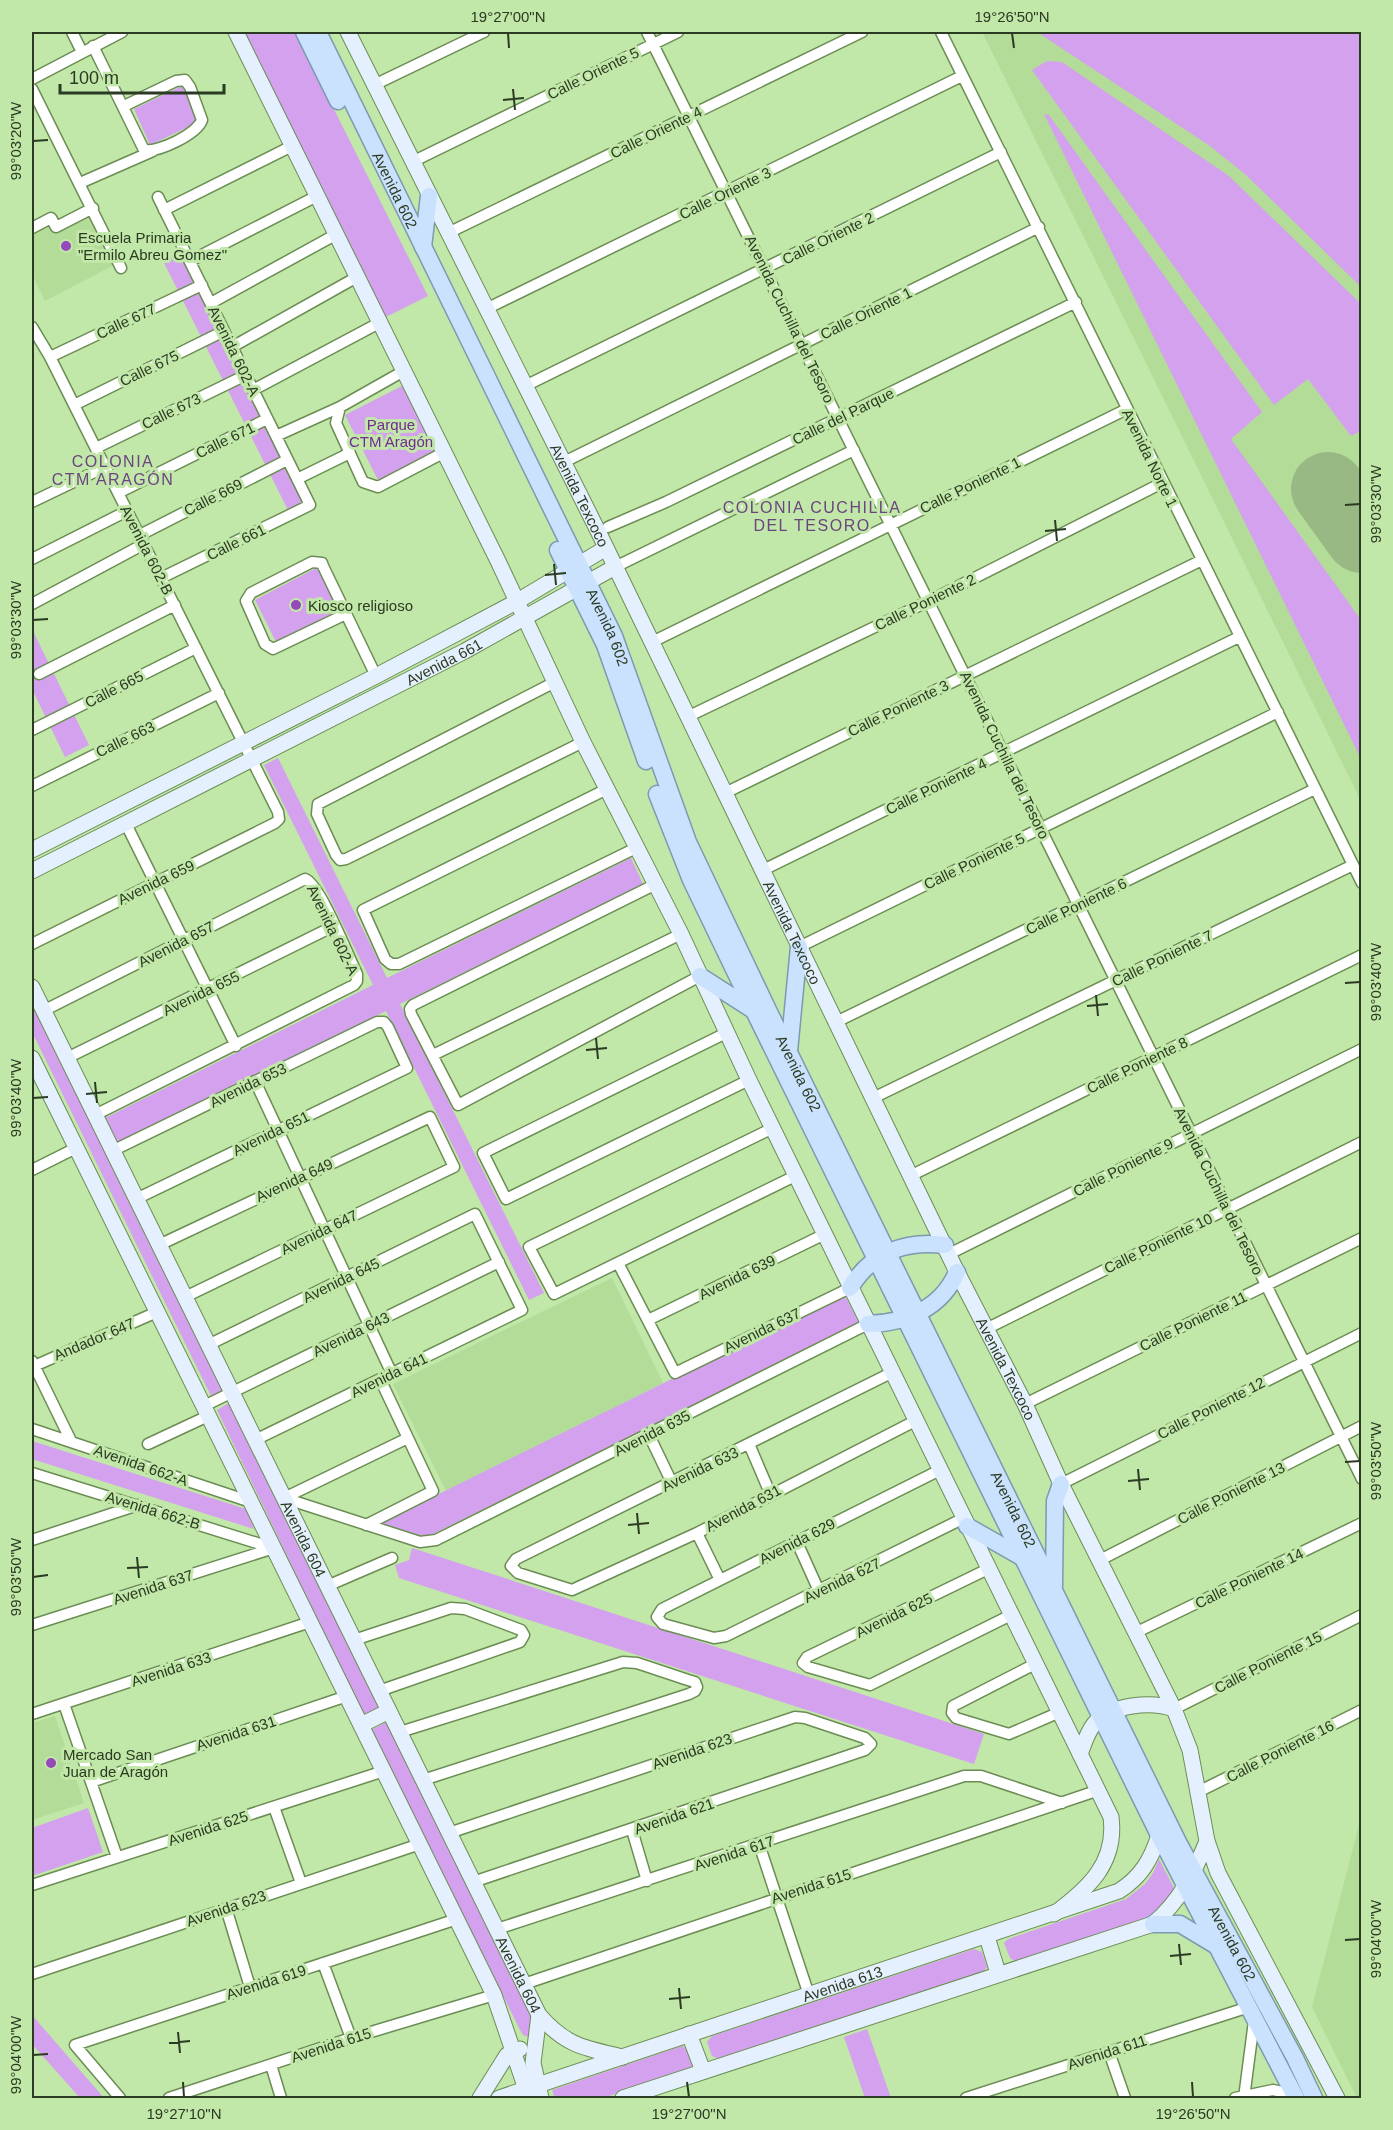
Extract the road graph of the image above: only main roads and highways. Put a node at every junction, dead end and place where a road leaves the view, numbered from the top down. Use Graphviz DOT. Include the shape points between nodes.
graph roads {
  1 [pos="304,32"];
  2 [pos="318,32"];
  3 [pos="429,196"];
  4 [pos="423,248"];
  5 [pos="573,566"];
  6 [pos="582,584"];
  7 [pos="799,947"];
  8 [pos="700,976"];
  9 [pos="754,1011"];
  10 [pos="789,1052"];
  11 [pos="947,1250"];
  12 [pos="882,1256"];
  13 [pos="957,1272"];
  14 [pos="850,1288"];
  15 [pos="912,1315"];
  16 [pos="868,1324"];
  17 [pos="1061,1484"];
  18 [pos="966,1522"];
  19 [pos="1025,1559"];
  20 [pos="1054,1590"];
  21 [pos="1108,1714"];
  22 [pos="1190,1879"];
  23 [pos="1153,1923"];
  24 [pos="1217,1946"];
  25 [pos="1295,2097"];
  26 [pos="1314,2098"];
  1 -- 5 [label="main road, Avenida 602"];
  2 -- 4 [label="main road, Avenida 602"];
  3 -- 4 [label="main road"];
  4 -- 5 [label="main road, Avenida 602"];
  5 -- 6 [label="main road, Avenida 602"];
  6 -- 9 [label="main road, Avenida 602" via="675,844"];
  6 -- 10 [label="main road, Avenida 602" via="614,636 688,842"];
  7 -- 10 [label="main road"];
  8 -- 9 [label="main road"];
  9 -- 12 [label="main road, Avenida 602"];
  10 -- 12 [label="main road, Avenida 602"];
  11 -- 12 [label="main road" via="916,1244"];
  12 -- 14 [label="main road" via="863,1269"];
  12 -- 15 [label="main road, Avenida 602"];
  13 -- 15 [label="main road" via="945,1294"];
  15 -- 16 [label="main road"];
  15 -- 19 [label="main road, Avenida 602"];
  15 -- 20 [label="main road, Avenida 602"];
  17 -- 20 [label="main road" via="1055,1501"];
  18 -- 19 [label="main road"];
  19 -- 21 [label="main road, Avenida 602"];
  20 -- 21 [label="main road, Avenida 602"];
  21 -- 22 [label="main road, Avenida 602"];
  21 -- 22 [label="main road, Avenida 602" via="1158,1835"];
  22 -- 24 [label="main road, Avenida 602"];
  22 -- 26 [label="main road, Avenida 602" via="1295,2058"];
  23 -- 24 [label="main road" via="1180,1924"];
  24 -- 25 [label="main road, Avenida 602"];
}
